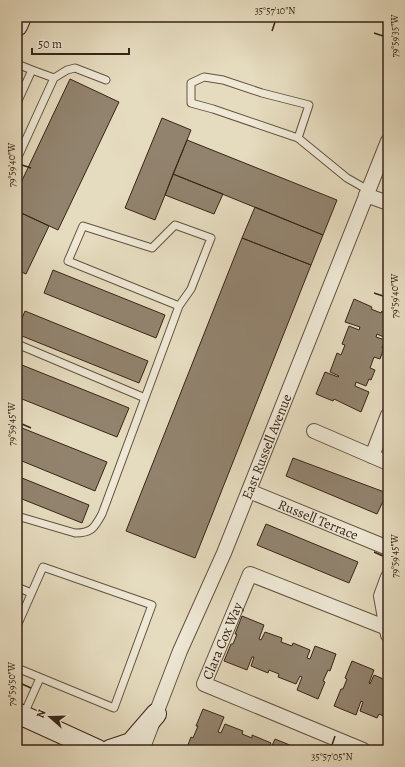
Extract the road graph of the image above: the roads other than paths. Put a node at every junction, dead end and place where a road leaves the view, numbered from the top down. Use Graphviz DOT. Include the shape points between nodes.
graph roads {
  1 [pos="21,17"];
  2 [pos="17,26"];
  3 [pos="17,64"];
  4 [pos="32,70"];
  5 [pos="54,78"];
  6 [pos="106,80"];
  7 [pos="17,103"];
  8 [pos="298,138"];
  9 [pos="388,141"];
  10 [pos="17,159"];
  11 [pos="368,192"];
  12 [pos="388,203"];
  13 [pos="179,306"];
  14 [pos="17,344"];
  15 [pos="145,398"];
  16 [pos="388,415"];
  17 [pos="314,431"];
  18 [pos="372,456"];
  19 [pos="388,463"];
  20 [pos="248,492"];
  21 [pos="17,516"];
  22 [pos="388,548"];
  23 [pos="388,576"];
  24 [pos="17,587"];
  25 [pos="31,593"];
  26 [pos="17,626"];
  27 [pos="387,631"];
  28 [pos="17,668"];
  29 [pos="40,678"];
  30 [pos="156,714"];
  31 [pos="20,715"];
  32 [pos="98,750"];
  33 [pos="110,750"];
  34 [pos="142,750"];
  35 [pos="363,750"];
  1 -- 2 [label="main road"];
  3 -- 4 [label="lane"];
  4 -- 5 [label="lane"];
  4 -- 7 [label="lane"];
  5 -- 6 [label="lane" via="75,68"];
  5 -- 10 [label="lane"];
  8 -- 8 [label="lane" via="191,103 191,83 204,77 223,80 309,105"];
  8 -- 11 [label="lane"];
  9 -- 11 [label="street, East Russell Avenue"];
  11 -- 12 [label="street"];
  11 -- 20 [label="street, East Russell Avenue"];
  13 -- 13 [label="lane" via="191,289 211,238 175,225 152,248 83,226 68,261"];
  13 -- 15 [label="lane"];
  14 -- 15 [label="lane"];
  15 -- 21 [label="lane" via="102,514 93,529 75,534"];
  16 -- 18 [label="street"];
  17 -- 18 [label="street"];
  18 -- 19 [label="street"];
  20 -- 22 [label="street, Russell Terrace"];
  20 -- 30 [label="street, East Russell Avenue"];
  23 -- 27 [label="street" via="381,596"];
  24 -- 25 [label="lane"];
  25 -- 26 [label="lane"];
  25 -- 29 [label="lane" via="42,567 152,605 114,708"];
  27 -- 35 [label="street, Clara Cox Way" via="250,574 204,684"];
  28 -- 29 [label="lane"];
  29 -- 31 [label="lane"];
  30 -- 33 [label="main road" via="131,743"];
  30 -- 34 [label="street, East Russell Avenue"];
  31 -- 32 [label="main road"];
}
